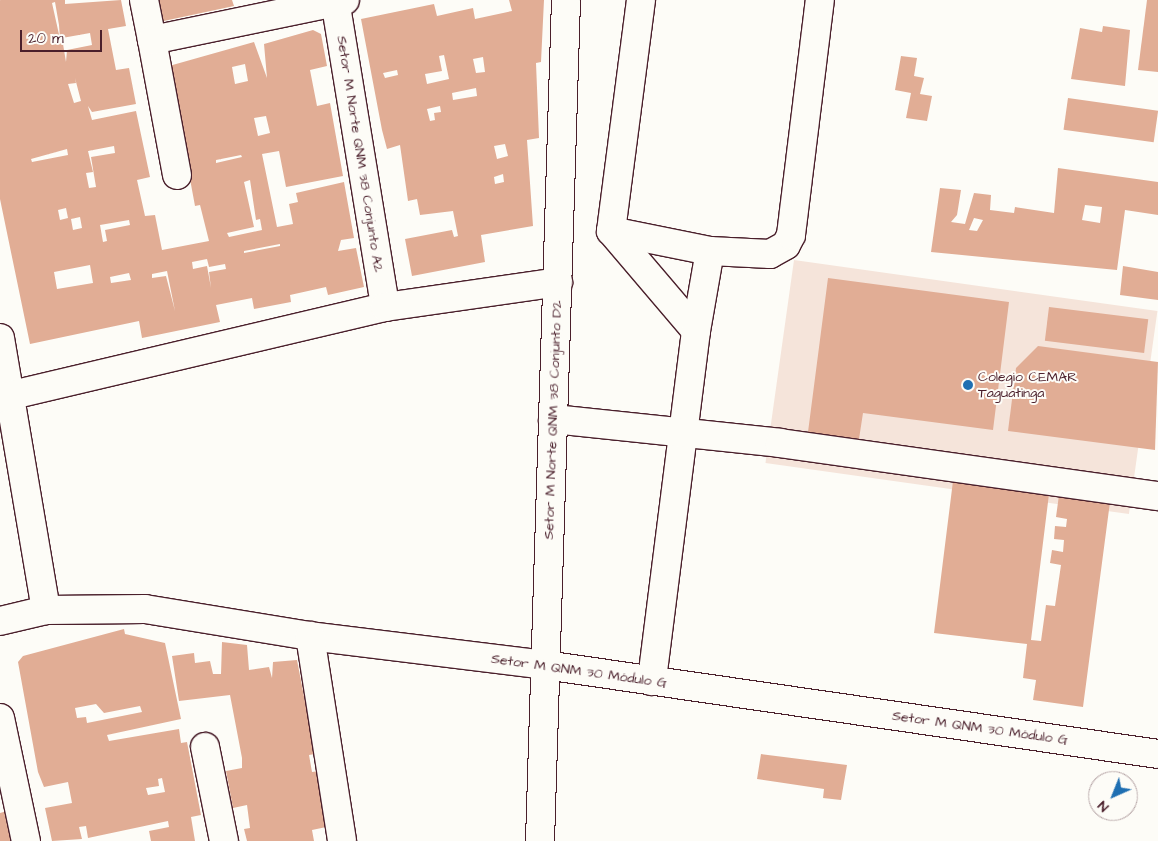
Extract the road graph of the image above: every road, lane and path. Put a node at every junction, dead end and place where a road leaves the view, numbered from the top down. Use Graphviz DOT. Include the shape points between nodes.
graph roads {
  1 [pos="144,0"];
  2 [pos="566,0"];
  3 [pos="641,0"];
  4 [pos="820,0"];
  5 [pos="339,1"];
  6 [pos="152,40"];
  7 [pos="178,174"];
  8 [pos="611,231"];
  9 [pos="710,251"];
  10 [pos="558,282"];
  11 [pos="385,307"];
  12 [pos="696,331"];
  13 [pos="0,338"];
  14 [pos="6,397"];
  15 [pos="553,419"];
  16 [pos="681,432"];
  17 [pos="1158,496"];
  18 [pos="46,610"];
  19 [pos="0,621"];
  20 [pos="310,636"];
  21 [pos="545,665"];
  22 [pos="652,681"];
  23 [pos="0,718"];
  24 [pos="205,747"];
  25 [pos="1158,754"];
  26 [pos="26,841"];
  27 [pos="224,841"];
  28 [pos="342,841"];
  29 [pos="540,841"];
  1 -- 6 [label="street"];
  2 -- 10 [label="street, Setor M Norte QNM 38 Conjunto D2"];
  3 -- 8 [label="street"];
  4 -- 9 [label="street" via="791,235 786,245 770,254"];
  5 -- 6 [label="street"];
  5 -- 11 [label="street, Setor M Norte QNM 38 Conjunto A2"];
  6 -- 7 [label="street"];
  8 -- 9 [label="street"];
  8 -- 12 [label="street"];
  9 -- 12 [label="street"];
  10 -- 11 [label="street"];
  10 -- 15 [label="street, Setor M Norte QNM 38 Conjunto D2"];
  11 -- 14 [label="street"];
  12 -- 16 [label="street"];
  13 -- 14 [label="street"];
  14 -- 18 [label="street"];
  15 -- 16 [label="street"];
  15 -- 21 [label="street, Setor M Norte QNM 38 Conjunto D2"];
  16 -- 17 [label="street"];
  16 -- 22 [label="street"];
  18 -- 19 [label="street, Setor M QNM 30 Módulo G"];
  18 -- 20 [label="street, Setor M QNM 30 Módulo G" via="145,609"];
  20 -- 21 [label="street, Setor M QNM 30 Módulo G"];
  20 -- 28 [label="street"];
  21 -- 22 [label="street, Setor M QNM 30 Módulo G"];
  21 -- 29 [label="street, Setor M Norte QNM 38 Conjunto D2"];
  22 -- 25 [label="street, Setor M QNM 30 Módulo G"];
  23 -- 26 [label="street"];
  24 -- 27 [label="street"];
}
